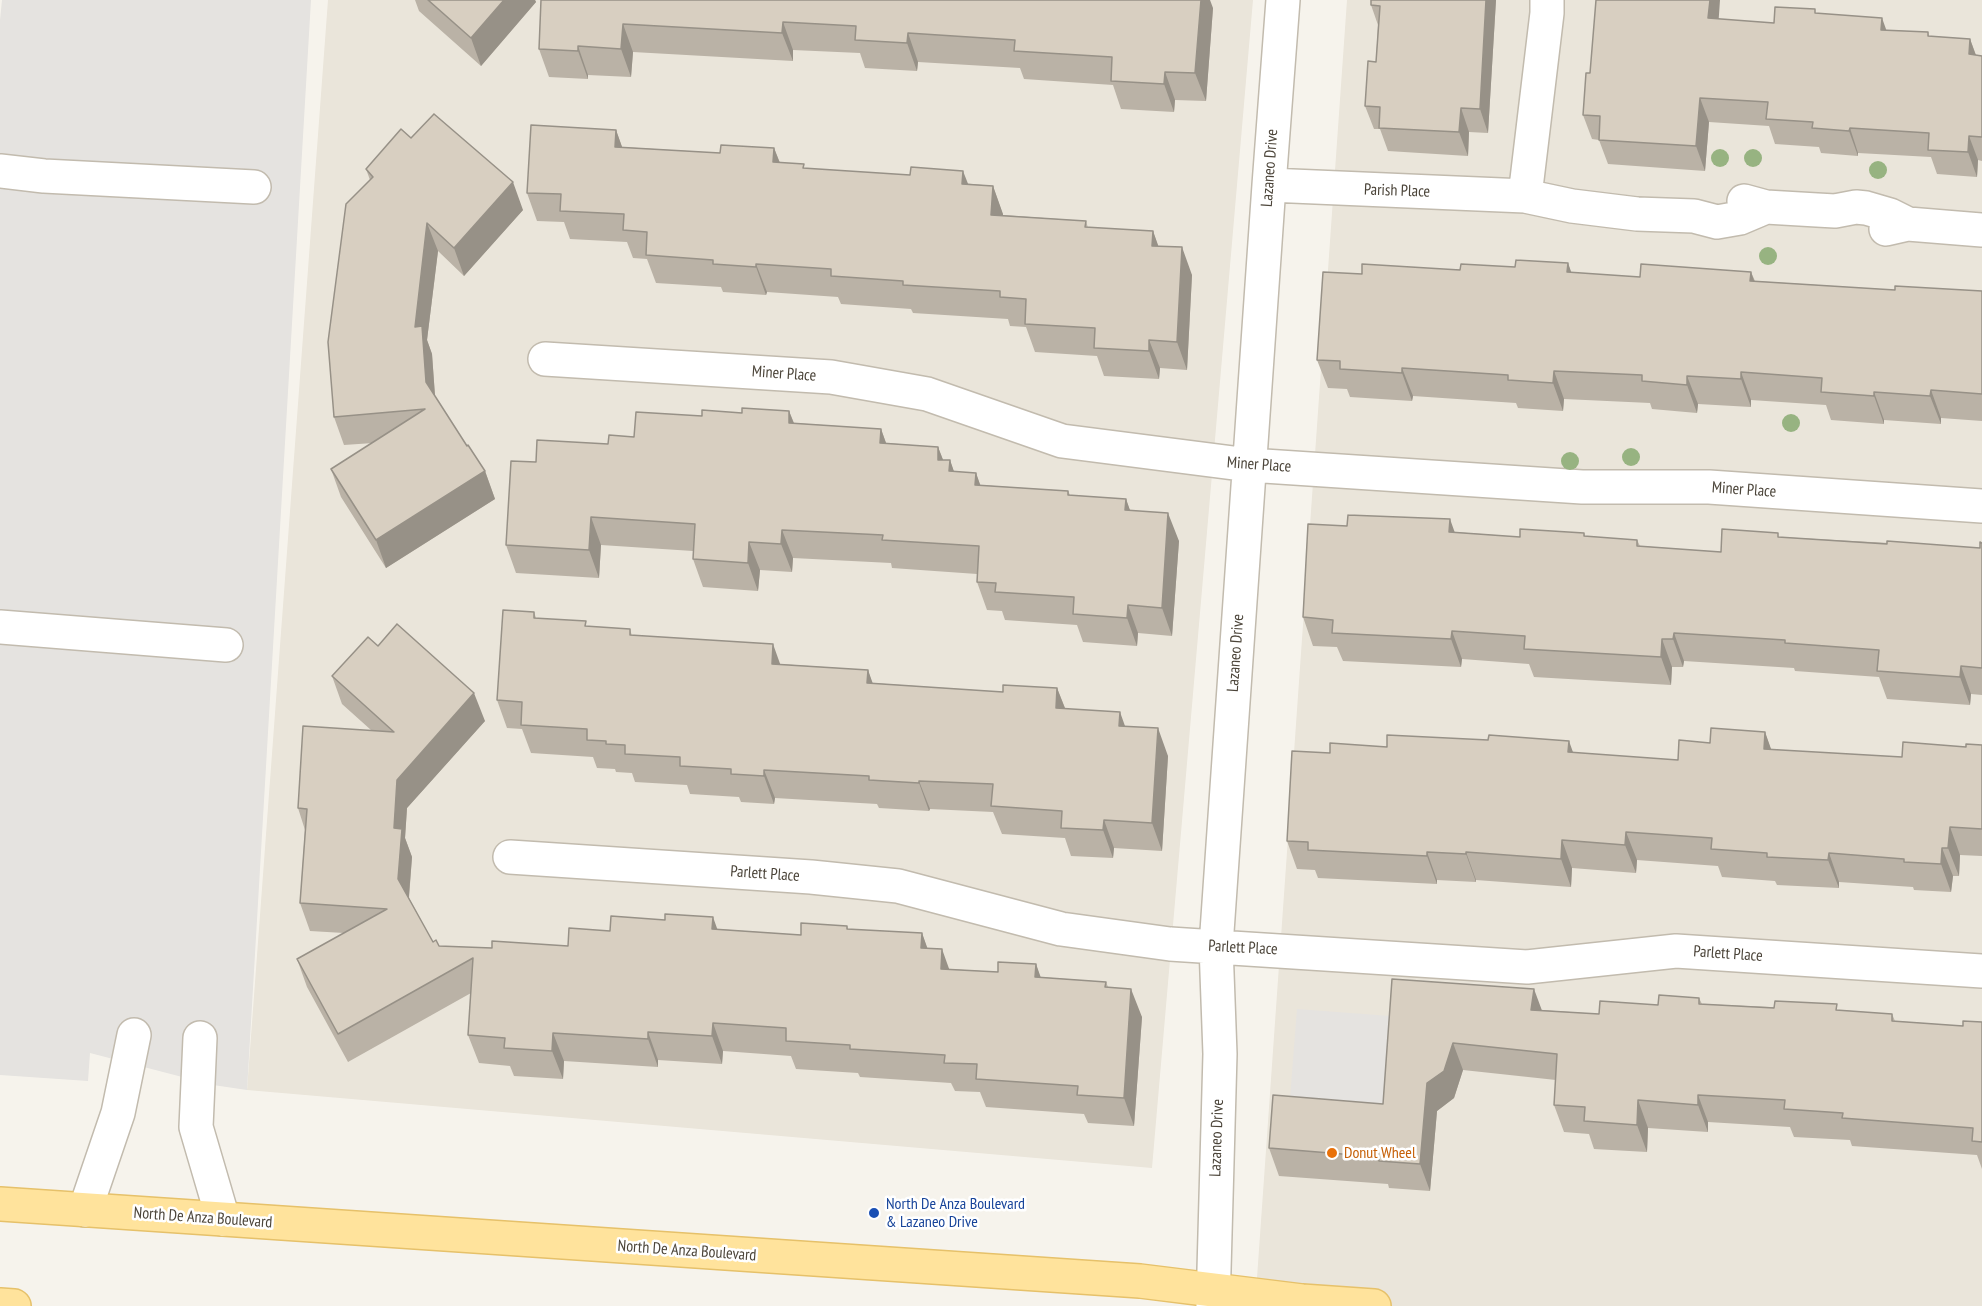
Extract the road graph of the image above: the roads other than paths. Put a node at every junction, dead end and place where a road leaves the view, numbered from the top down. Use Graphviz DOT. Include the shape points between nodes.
graph roads {
  1 [pos="1283,0"];
  2 [pos="1547,0"];
  3 [pos="0,171"];
  4 [pos="1269,184"];
  5 [pos="254,187"];
  6 [pos="1525,196"];
  7 [pos="1982,230"];
  8 [pos="545,359"];
  9 [pos="1249,465"];
  10 [pos="1982,506"];
  11 [pos="0,627"];
  12 [pos="226,645"];
  13 [pos="510,857"];
  14 [pos="1216,946"];
  15 [pos="1982,970"];
  16 [pos="134,1035"];
  17 [pos="200,1038"];
  18 [pos="0,1204"];
  19 [pos="85,1210"];
  20 [pos="223,1220"];
  21 [pos="1213,1298"];
  22 [pos="0,1305"];
  23 [pos="14,1306"];
  24 [pos="1374,1306"];
  1 -- 4 [label="street, Lazaneo Drive"];
  2 -- 6 [label="street"];
  3 -- 5 [label="street"];
  4 -- 6 [label="street, Parish Place"];
  4 -- 9 [label="street, Lazaneo Drive"];
  6 -- 7 [label="street, Parish Place" via="1637,214 1694,216 1739,201 1766,207 1835,211 1866,208 1908,224"];
  8 -- 9 [label="street, Miner Place" via="831,377 927,394 1062,441"];
  9 -- 10 [label="street, Miner Place" via="1582,487 1708,487"];
  9 -- 14 [label="street, Lazaneo Drive"];
  11 -- 12 [label="street"];
  13 -- 14 [label="street, Parlett Place" via="811,876 897,886 1061,929 1170,944"];
  14 -- 15 [label="street, Parlett Place" via="1527,967 1676,951"];
  14 -- 21 [label="street, Lazaneo Drive" via="1220,1054"];
  16 -- 19 [label="street" via="118,1113"];
  17 -- 20 [label="street" via="196,1127"];
  18 -- 19 [label="main road, North De Anza Boulevard"];
  19 -- 20 [label="main road, North De Anza Boulevard"];
  20 -- 21 [label="main road, North De Anza Boulevard" via="1128,1280"];
  21 -- 24 [label="main road, North De Anza Boulevard"];
  22 -- 23 [label="main road"];
}
